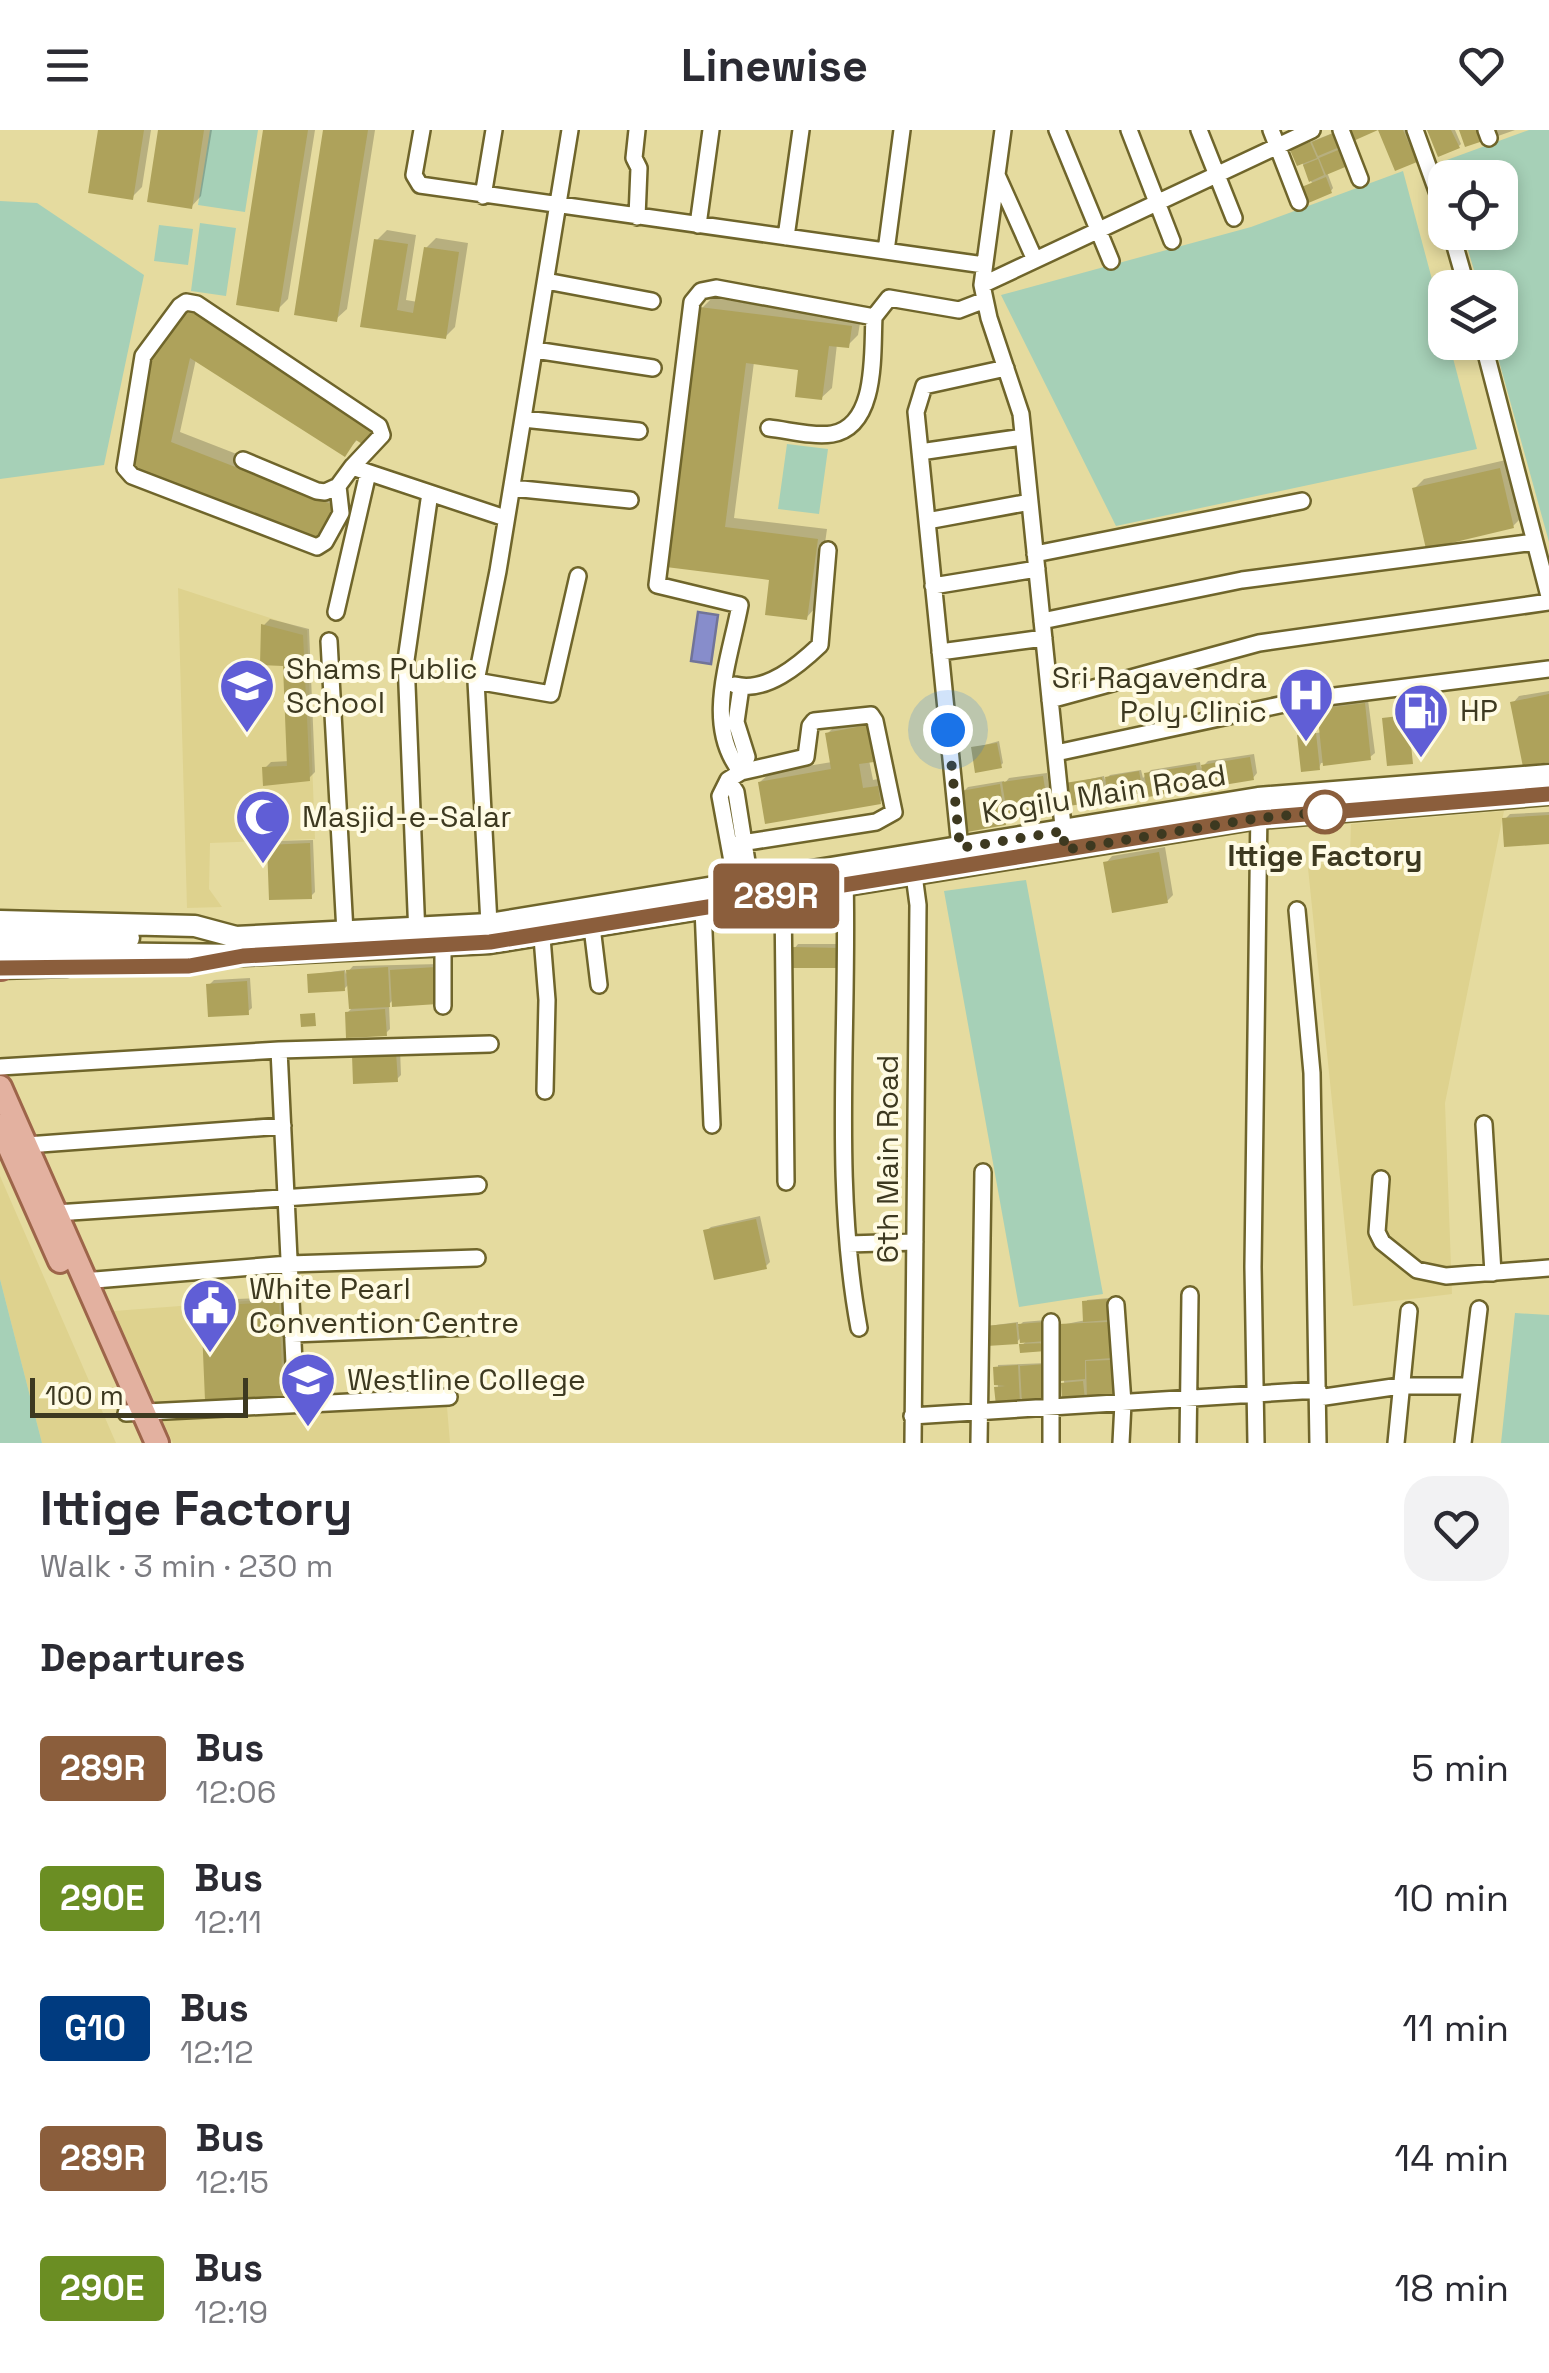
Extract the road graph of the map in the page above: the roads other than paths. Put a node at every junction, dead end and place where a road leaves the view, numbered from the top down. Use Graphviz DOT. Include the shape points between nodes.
graph roads {
  1 [pos="422,130"];
  2 [pos="494,130"];
  3 [pos="570,130"];
  4 [pos="637,130"];
  5 [pos="710,130"];
  6 [pos="801,130"];
  7 [pos="902,130"];
  8 [pos="1003,130"];
  9 [pos="1058,130"];
  10 [pos="1129,130"];
  11 [pos="1199,130"];
  12 [pos="1312,130"];
  13 [pos="1341,130"];
  14 [pos="1415,130"];
  15 [pos="1274,138"];
  16 [pos="1428,166"];
  17 [pos="997,174"];
  18 [pos="1217,174"];
  19 [pos="1360,179"];
  20 [pos="484,196"];
  21 [pos="1299,202"];
  22 [pos="1157,203"];
  23 [pos="558,206"];
  24 [pos="637,217"];
  25 [pos="1234,218"];
  26 [pos="698,225"];
  27 [pos="1098,230"];
  28 [pos="786,238"];
  29 [pos="1172,241"];
  30 [pos="886,251"];
  31 [pos="1035,260"];
  32 [pos="1111,261"];
  33 [pos="984,265"];
  34 [pos="546,281"];
  35 [pos="984,292"];
  36 [pos="652,302"];
  37 [pos="874,318"];
  38 [pos="535,350"];
  39 [pos="1489,360"];
  40 [pos="653,368"];
  41 [pos="1006,368"];
  42 [pos="524,419"];
  43 [pos="769,428"];
  44 [pos="639,432"];
  45 [pos="1023,436"];
  46 [pos="920,452"];
  47 [pos="243,460"];
  48 [pos="360,470"];
  49 [pos="338,486"];
  50 [pos="512,488"];
  51 [pos="430,493"];
  52 [pos="630,500"];
  53 [pos="1030,502"];
  54 [pos="1302,502"];
  55 [pos="505,518"];
  56 [pos="927,521"];
  57 [pos="1536,542"];
  58 [pos="828,550"];
  59 [pos="1036,561"];
  60 [pos="578,576"];
  61 [pos="934,586"];
  62 [pos="1549,599"];
  63 [pos="336,612"];
  64 [pos="1043,629"];
  65 [pos="330,641"];
  66 [pos="940,652"];
  67 [pos="1549,669"];
  68 [pos="476,680"];
  69 [pos="734,684"];
  70 [pos="1050,700"];
  71 [pos="1056,753"];
  72 [pos="1549,774"];
  73 [pos="734,776"];
  74 [pos="1549,794"];
  75 [pos="1259,808"];
  76 [pos="1064,840"];
  77 [pos="737,844"];
  78 [pos="960,848"];
  79 [pos="914,875"];
  80 [pos="845,876"];
  81 [pos="743,882"];
  82 [pos="783,895"];
  83 [pos="704,908"];
  84 [pos="1296,910"];
  85 [pos="0,921"];
  86 [pos="489,924"];
  87 [pos="542,926"];
  88 [pos="592,927"];
  89 [pos="345,932"];
  90 [pos="0,937"];
  91 [pos="418,937"];
  92 [pos="443,944"];
  93 [pos="240,946"];
  94 [pos="0,952"];
  95 [pos="0,968"];
  96 [pos="599,985"];
  97 [pos="443,1006"];
  98 [pos="490,1044"];
  99 [pos="279,1050"];
  100 [pos="0,1067"];
  101 [pos="0,1087"];
  102 [pos="545,1090"];
  103 [pos="1484,1124"];
  104 [pos="712,1125"];
  105 [pos="0,1126"];
  106 [pos="282,1126"];
  107 [pos="27,1145"];
  108 [pos="983,1172"];
  109 [pos="1381,1179"];
  110 [pos="786,1182"];
  111 [pos="478,1184"];
  112 [pos="286,1196"];
  113 [pos="56,1213"];
  114 [pos="915,1242"];
  115 [pos="848,1244"];
  116 [pos="477,1258"];
  117 [pos="289,1264"];
  118 [pos="1549,1268"];
  119 [pos="1493,1274"];
  120 [pos="83,1281"];
  121 [pos="1190,1296"];
  122 [pos="1116,1305"];
  123 [pos="1480,1310"];
  124 [pos="1409,1311"];
  125 [pos="1052,1322"];
  126 [pos="471,1327"];
  127 [pos="860,1328"];
  128 [pos="292,1334"];
  129 [pos="1400,1386"];
  130 [pos="1468,1386"];
  131 [pos="1318,1394"];
  132 [pos="1257,1395"];
  133 [pos="449,1397"];
  134 [pos="1188,1399"];
  135 [pos="1123,1403"];
  136 [pos="296,1405"];
  137 [pos="1053,1407"];
  138 [pos="134,1412"];
  139 [pos="981,1412"];
  140 [pos="912,1416"];
  141 [pos="140,1443"];
  142 [pos="157,1443"];
  143 [pos="914,1443"];
  144 [pos="979,1443"];
  145 [pos="1052,1443"];
  146 [pos="1121,1443"];
  147 [pos="1188,1443"];
  148 [pos="1256,1443"];
  149 [pos="1318,1443"];
  150 [pos="1396,1443"];
  151 [pos="1463,1443"];
  1 -- 20 [label="street" via="414,175 420,186"];
  2 -- 20 [label="street"];
  3 -- 23 [label="street"];
  4 -- 24 [label="street"];
  5 -- 26 [label="street"];
  6 -- 28 [label="street"];
  7 -- 30 [label="street"];
  8 -- 17 [label="street"];
  9 -- 27 [label="street"];
  10 -- 22 [label="street"];
  11 -- 18 [label="street"];
  12 -- 15 [label="street"];
  13 -- 19 [label="street"];
  14 -- 16 [label="street"];
  15 -- 18 [label="street"];
  15 -- 21 [label="street"];
  17 -- 31 [label="street"];
  17 -- 33 [label="street"];
  18 -- 22 [label="street"];
  18 -- 25 [label="street"];
  20 -- 23 [label="street"];
  22 -- 27 [label="street"];
  22 -- 29 [label="street"];
  23 -- 24 [label="street"];
  23 -- 34 [label="street"];
  24 -- 26 [label="street"];
  26 -- 28 [label="street"];
  27 -- 31 [label="street"];
  27 -- 32 [label="street"];
  28 -- 30 [label="street"];
  30 -- 33 [label="street"];
  31 -- 35 [label="street"];
  33 -- 35 [label="street"];
  34 -- 36 [label="street"];
  34 -- 38 [label="street"];
  35 -- 37 [label="street" via="959,310 890,298"];
  35 -- 41 [label="street"];
  37 -- 43 [label="street" via="868,398 856,419 834,434"];
  37 -- 69 [label="street" via="716,288 692,302 657,585 740,605"];
  38 -- 40 [label="street"];
  38 -- 42 [label="street"];
  39 -- 57 [label="street"];
  41 -- 45 [label="street"];
  41 -- 46 [label="street" via="924,386 916,412"];
  42 -- 44 [label="street"];
  42 -- 50 [label="street"];
  45 -- 46 [label="street"];
  45 -- 53 [label="street"];
  46 -- 56 [label="street"];
  47 -- 49 [label="street" via="317,491"];
  48 -- 49 [label="street"];
  48 -- 49 [label="street" via="382,435 378,426 197,304 180,306 143,356 125,468 132,476 317,546 341,513"];
  48 -- 51 [label="street"];
  48 -- 63 [label="street"];
  50 -- 52 [label="street"];
  50 -- 55 [label="street"];
  51 -- 55 [label="street"];
  51 -- 91 [label="street" via="406,660"];
  53 -- 56 [label="street"];
  53 -- 59 [label="street"];
  54 -- 59 [label="street"];
  55 -- 68 [label="street"];
  56 -- 61 [label="street"];
  57 -- 62 [label="street"];
  57 -- 64 [label="street" via="1242,580"];
  58 -- 69 [label="street" via="820,645 772,680"];
  59 -- 61 [label="street"];
  59 -- 64 [label="street"];
  60 -- 68 [label="street" via="551,694"];
  61 -- 66 [label="street"];
  62 -- 70 [label="street" via="1259,643"];
  64 -- 66 [label="street"];
  64 -- 70 [label="street"];
  65 -- 89 [label="street"];
  66 -- 78 [label="street"];
  67 -- 71 [label="street" via="1303,700"];
  68 -- 86 [label="street"];
  69 -- 73 [label="street" via="720,701"];
  70 -- 71 [label="street"];
  71 -- 76 [label="street"];
  72 -- 75 [label="main road, Kogilu Main Road"];
  73 -- 77 [label="street" via="720,796"];
  73 -- 77 [label="street" via="806,756 814,721 870,715 894,812 876,822"];
  74 -- 75 [label="main road, Kogilu Main Road"];
  75 -- 76 [label="main road, Kogilu Main Road"];
  75 -- 132 [label="street"];
  76 -- 78 [label="main road, Kogilu Main Road"];
  76 -- 79 [label="main road, Kogilu Main Road"];
  77 -- 81 [label="street"];
  78 -- 80 [label="main road, Kogilu Main Road"];
  79 -- 80 [label="main road, Kogilu Main Road"];
  79 -- 114 [label="street, 6th Main Road"];
  80 -- 81 [label="main road, Kogilu Main Road"];
  80 -- 82 [label="main road, Kogilu Main Road"];
  80 -- 115 [label="street"];
  81 -- 87 [label="main road, Kogilu Main Road"];
  82 -- 83 [label="main road, Kogilu Main Road"];
  82 -- 110 [label="street"];
  83 -- 88 [label="main road, Kogilu Main Road"];
  83 -- 104 [label="street"];
  84 -- 131 [label="street" via="1312,1073"];
  85 -- 93 [label="main road, Kogilu Main Road" via="196,926"];
  86 -- 87 [label="main road, Kogilu Main Road"];
  86 -- 91 [label="main road, Kogilu Main Road"];
  87 -- 88 [label="main road, Kogilu Main Road"];
  87 -- 92 [label="main road, Kogilu Main Road"];
  87 -- 102 [label="street"];
  88 -- 96 [label="street"];
  89 -- 91 [label="main road, Kogilu Main Road"];
  89 -- 93 [label="main road, Kogilu Main Road"];
  90 -- 93 [label="main road"];
  91 -- 92 [label="main road, Kogilu Main Road"];
  91 -- 93 [label="main road, Kogilu Main Road"];
  92 -- 97 [label="street"];
  93 -- 94 [label="main road"];
  93 -- 95 [label="main road" via="189,966"];
  98 -- 99 [label="street"];
  99 -- 100 [label="street"];
  99 -- 106 [label="street"];
  101 -- 107 [label="main road"];
  103 -- 119 [label="street"];
  105 -- 138 [label="main road"];
  106 -- 107 [label="street"];
  106 -- 112 [label="street"];
  107 -- 113 [label="main road"];
  108 -- 139 [label="street"];
  109 -- 119 [label="street" via="1382,1242 1418,1270"];
  111 -- 112 [label="street"];
  112 -- 113 [label="street"];
  112 -- 117 [label="street"];
  113 -- 120 [label="main road"];
  114 -- 115 [label="street"];
  114 -- 140 [label="street, 6th Main Road"];
  115 -- 127 [label="street"];
  116 -- 117 [label="street"];
  117 -- 120 [label="street"];
  117 -- 128 [label="street"];
  118 -- 119 [label="street"];
  120 -- 138 [label="main road"];
  121 -- 134 [label="street"];
  122 -- 135 [label="street"];
  123 -- 130 [label="street"];
  124 -- 129 [label="street"];
  125 -- 137 [label="street"];
  126 -- 128 [label="street"];
  128 -- 136 [label="street"];
  129 -- 130 [label="street"];
  129 -- 131 [label="street"];
  129 -- 150 [label="street"];
  130 -- 151 [label="street"];
  131 -- 132 [label="street"];
  131 -- 149 [label="street"];
  132 -- 134 [label="street"];
  132 -- 148 [label="street"];
  133 -- 136 [label="street"];
  134 -- 135 [label="street"];
  134 -- 147 [label="street"];
  135 -- 137 [label="street"];
  135 -- 146 [label="street"];
  136 -- 138 [label="street"];
  137 -- 139 [label="street"];
  137 -- 145 [label="street"];
  138 -- 141 [label="main road"];
  138 -- 142 [label="main road"];
  139 -- 140 [label="street"];
  139 -- 144 [label="street"];
  140 -- 143 [label="street, 6th Main Road"];
}
